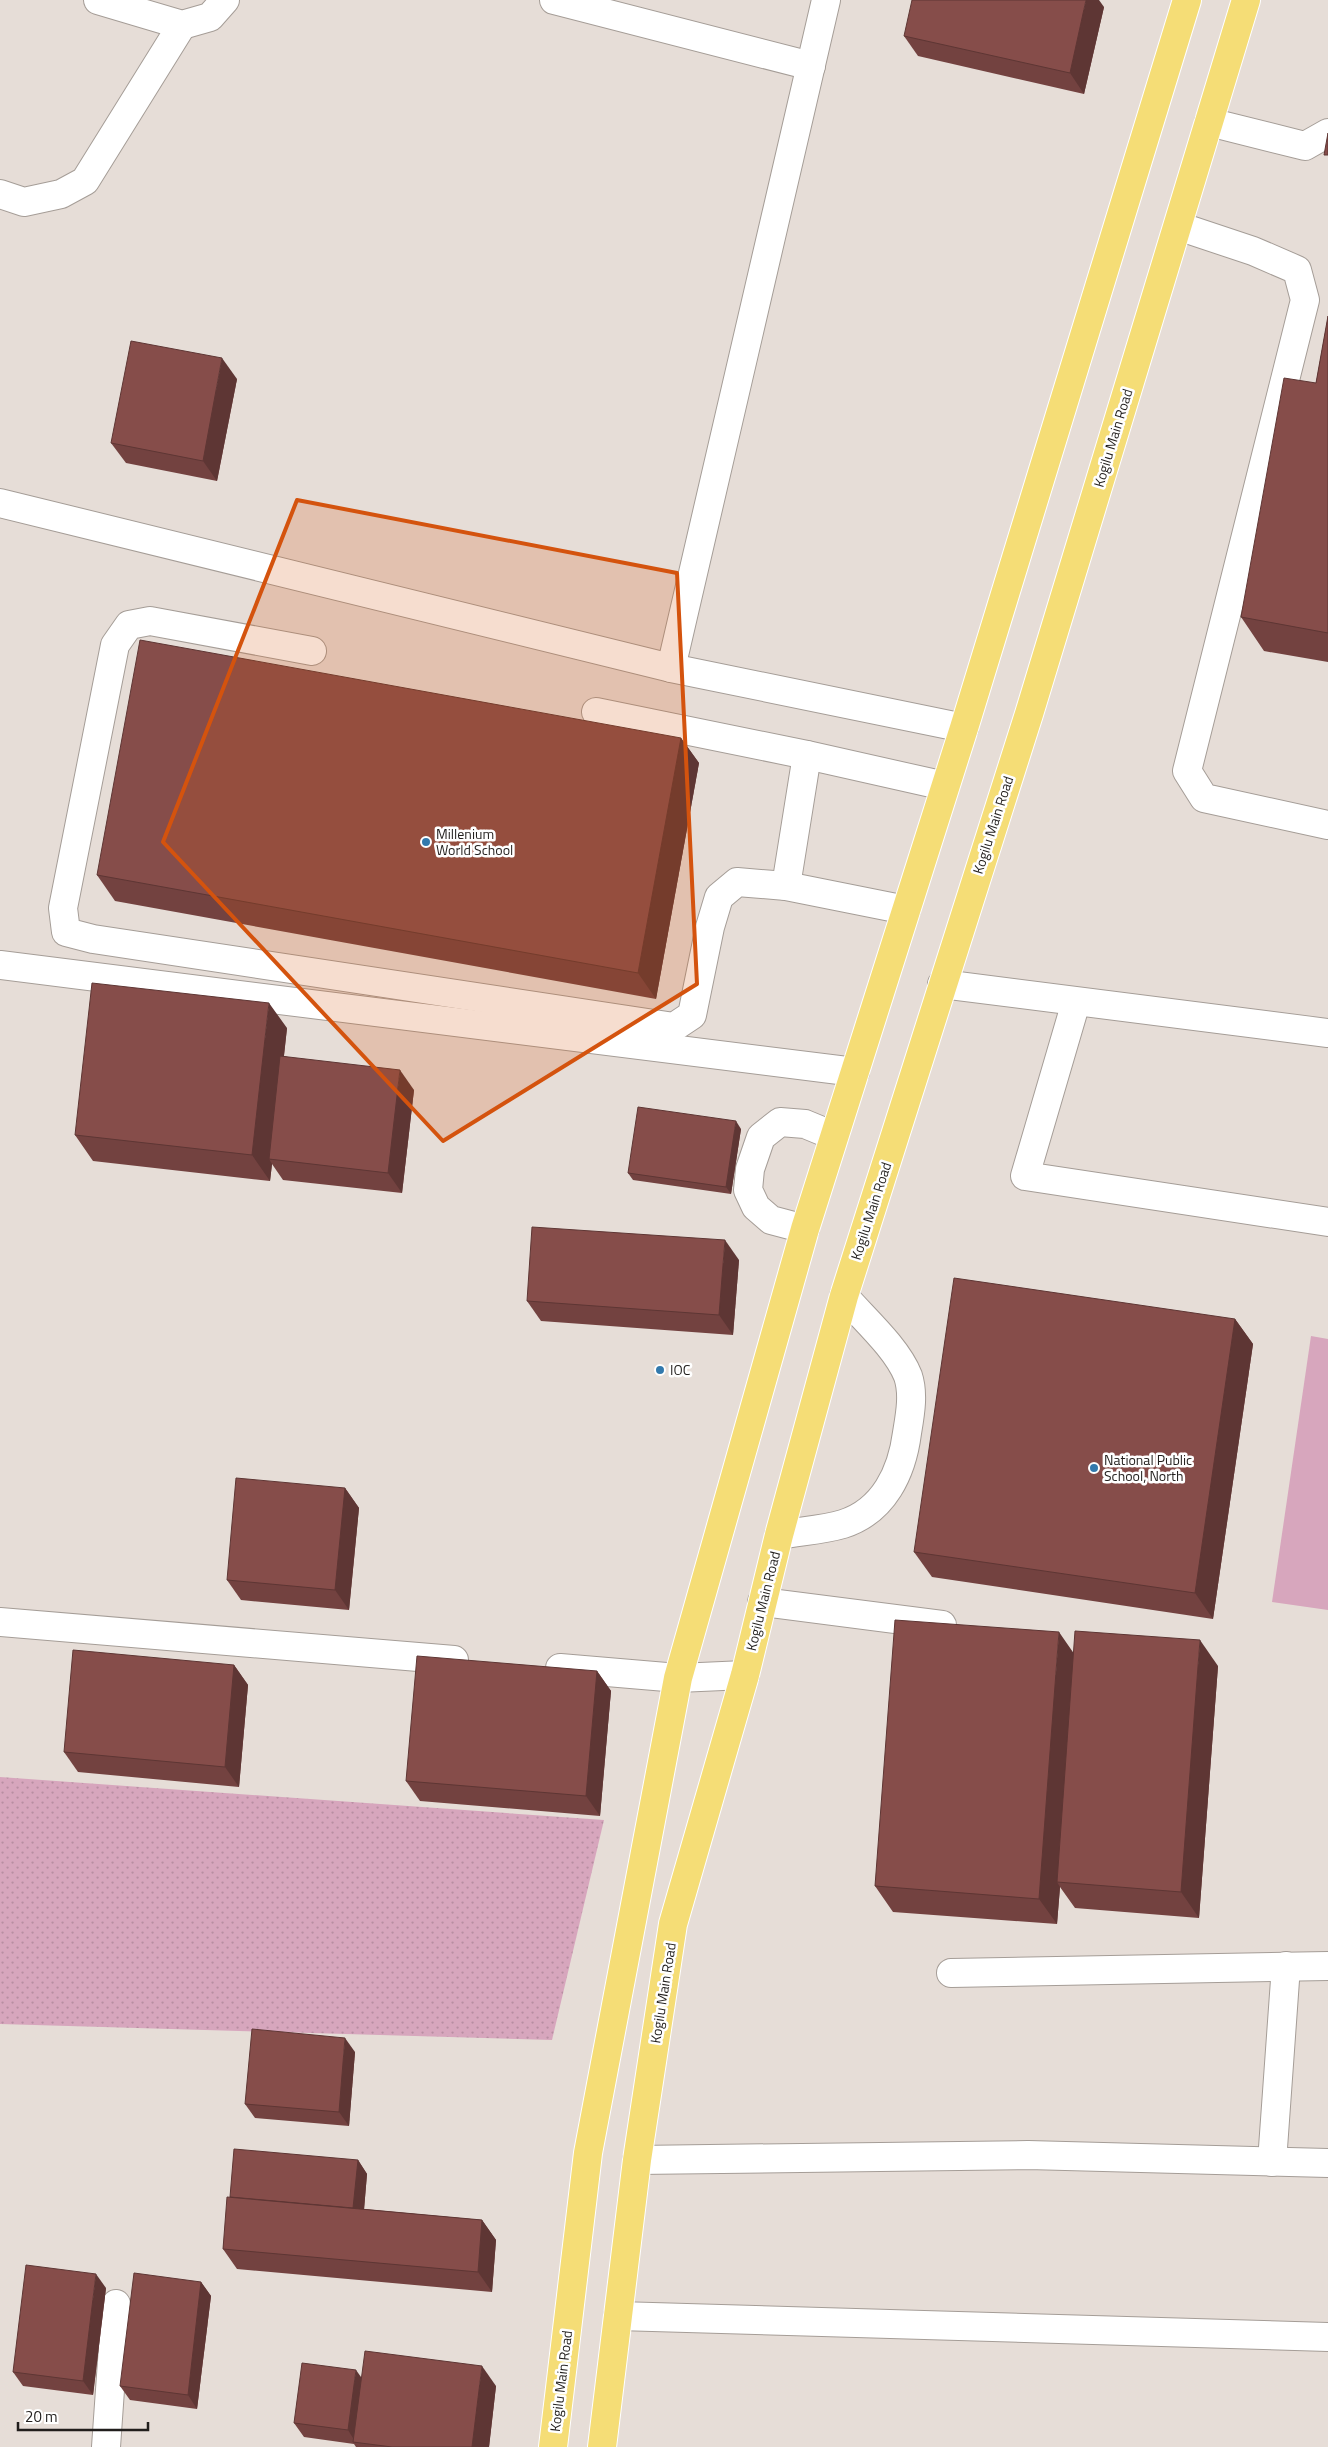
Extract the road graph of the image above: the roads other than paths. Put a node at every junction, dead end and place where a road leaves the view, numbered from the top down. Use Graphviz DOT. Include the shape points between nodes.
graph roads {
  1 [pos="98,0"];
  2 [pos="225,0"];
  3 [pos="554,0"];
  4 [pos="826,0"];
  5 [pos="1187,0"];
  6 [pos="1246,0"];
  7 [pos="182,25"];
  8 [pos="811,66"];
  9 [pos="1209,122"];
  10 [pos="1328,134"];
  11 [pos="0,194"];
  12 [pos="1178,226"];
  13 [pos="0,504"];
  14 [pos="312,651"];
  15 [pos="671,668"];
  16 [pos="596,712"];
  17 [pos="964,728"];
  18 [pos="807,755"];
  19 [pos="945,786"];
  20 [pos="1328,825"];
  21 [pos="786,886"];
  22 [pos="906,910"];
  23 [pos="0,965"];
  24 [pos="942,984"];
  25 [pos="1076,1002"];
  26 [pos="1328,1033"];
  27 [pos="855,1072"];
  28 [pos="834,1136"];
  29 [pos="1328,1222"];
  30 [pos="805,1229"];
  31 [pos="844,1296"];
  32 [pos="779,1534"];
  33 [pos="762,1602"];
  34 [pos="0,1622"];
  35 [pos="964,1628"];
  36 [pos="482,1662"];
  37 [pos="531,1666"];
  38 [pos="745,1675"];
  39 [pos="678,1678"];
  40 [pos="1286,1966"];
  41 [pos="1328,1966"];
  42 [pos="951,1973"];
  43 [pos="637,2160"];
  44 [pos="1272,2162"];
  45 [pos="1328,2163"];
  46 [pos="116,2304"];
  47 [pos="618,2316"];
  48 [pos="1328,2337"];
  49 [pos="106,2447"];
  50 [pos="553,2447"];
  51 [pos="602,2447"];
  1 -- 7 [label="street"];
  2 -- 7 [label="street" via="210,18"];
  3 -- 8 [label="street"];
  4 -- 8 [label="street"];
  5 -- 17 [label="main road, Kogilu Main Road"];
  6 -- 9 [label="main road, Kogilu Main Road"];
  7 -- 11 [label="street" via="85,181 61,194 24,202"];
  8 -- 15 [label="street"];
  9 -- 10 [label="street" via="1305,146"];
  9 -- 12 [label="main road, Kogilu Main Road"];
  12 -- 20 [label="street" via="1253,251 1297,270 1305,300 1187,771 1204,798"];
  12 -- 24 [label="main road, Kogilu Main Road"];
  13 -- 15 [label="street"];
  14 -- 21 [label="street" via="150,621 130,625 116,645 63,908 66,932 93,939 674,1027 692,1015 719,897 737,882"];
  15 -- 17 [label="street"];
  16 -- 18 [label="street"];
  17 -- 19 [label="main road, Kogilu Main Road"];
  18 -- 19 [label="street"];
  18 -- 21 [label="street"];
  19 -- 22 [label="main road, Kogilu Main Road"];
  21 -- 22 [label="street"];
  22 -- 27 [label="main road, Kogilu Main Road"];
  23 -- 27 [label="street"];
  24 -- 25 [label="street"];
  24 -- 31 [label="main road, Kogilu Main Road"];
  25 -- 26 [label="street"];
  25 -- 29 [label="street" via="1025,1176"];
  27 -- 28 [label="main road, Kogilu Main Road"];
  28 -- 30 [label="main road, Kogilu Main Road"];
  28 -- 30 [label="street" via="805,1124 780,1122 761,1137 750,1169 748,1190 756,1207 771,1220"];
  30 -- 39 [label="main road, Kogilu Main Road"];
  31 -- 32 [label="main road, Kogilu Main Road"];
  31 -- 32 [label="street" via="895,1354 908,1377 911,1406 906,1444 895,1479 881,1499 864,1512 844,1524"];
  32 -- 33 [label="main road, Kogilu Main Road"];
  33 -- 35 [label="street"];
  33 -- 38 [label="main road, Kogilu Main Road"];
  34 -- 36 [label="street"];
  37 -- 39 [label="street"];
  38 -- 39 [label="street"];
  38 -- 43 [label="main road, Kogilu Main Road" via="673,1924"];
  39 -- 50 [label="main road, Kogilu Main Road" via="588,2153"];
  40 -- 41 [label="street"];
  40 -- 42 [label="street"];
  40 -- 44 [label="street"];
  43 -- 44 [label="street" via="1028,2155"];
  43 -- 47 [label="main road, Kogilu Main Road"];
  44 -- 45 [label="street"];
  46 -- 49 [label="street"];
  47 -- 48 [label="street"];
  47 -- 51 [label="main road, Kogilu Main Road"];
}
